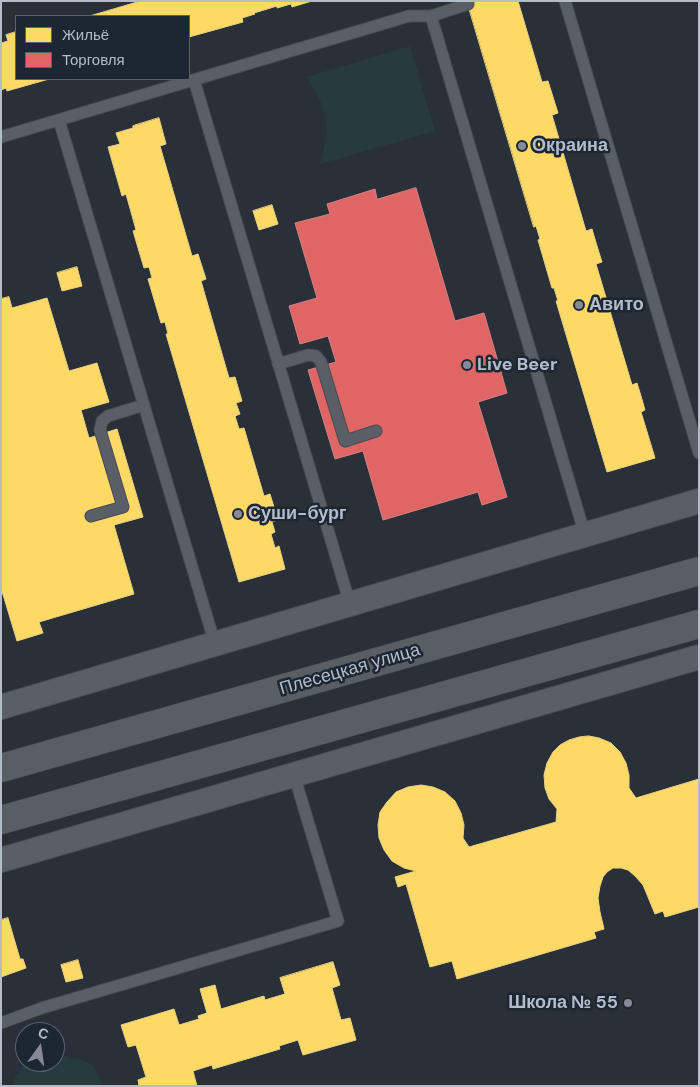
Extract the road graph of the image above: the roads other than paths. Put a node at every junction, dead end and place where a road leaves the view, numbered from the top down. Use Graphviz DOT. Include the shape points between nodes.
graph roads {
  1 [pos="565,1"];
  2 [pos="468,4"];
  3 [pos="431,16"];
  4 [pos="194,80"];
  5 [pos="59,120"];
  6 [pos="1,137"];
  7 [pos="278,364"];
  8 [pos="144,405"];
  9 [pos="376,432"];
  10 [pos="699,454"];
  11 [pos="699,501"];
  12 [pos="91,516"];
  13 [pos="585,535"];
  14 [pos="699,571"];
  15 [pos="350,604"];
  16 [pos="699,624"];
  17 [pos="215,644"];
  18 [pos="699,657"];
  19 [pos="1,707"];
  20 [pos="1,768"];
  21 [pos="294,775"];
  22 [pos="1,820"];
  23 [pos="1,860"];
  24 [pos="1,1023"];
  1 -- 10 [label="lane"];
  2 -- 3 [label="lane"];
  3 -- 4 [label="lane" via="410,16"];
  3 -- 13 [label="lane"];
  4 -- 5 [label="lane"];
  4 -- 7 [label="lane"];
  5 -- 6 [label="lane"];
  5 -- 8 [label="lane"];
  7 -- 9 [label="lane" via="308,355 316,356 321,362 345,441"];
  7 -- 15 [label="lane"];
  8 -- 12 [label="lane" via="108,416 102,422 100,430 123,507"];
  8 -- 17 [label="lane"];
  11 -- 13 [label="street"];
  13 -- 15 [label="street"];
  14 -- 20 [label="main road, Плесецкая улица"];
  15 -- 17 [label="street"];
  16 -- 22 [label="main road"];
  17 -- 19 [label="street"];
  18 -- 21 [label="street"];
  21 -- 23 [label="street"];
  21 -- 24 [label="lane" via="338,921"];
}
